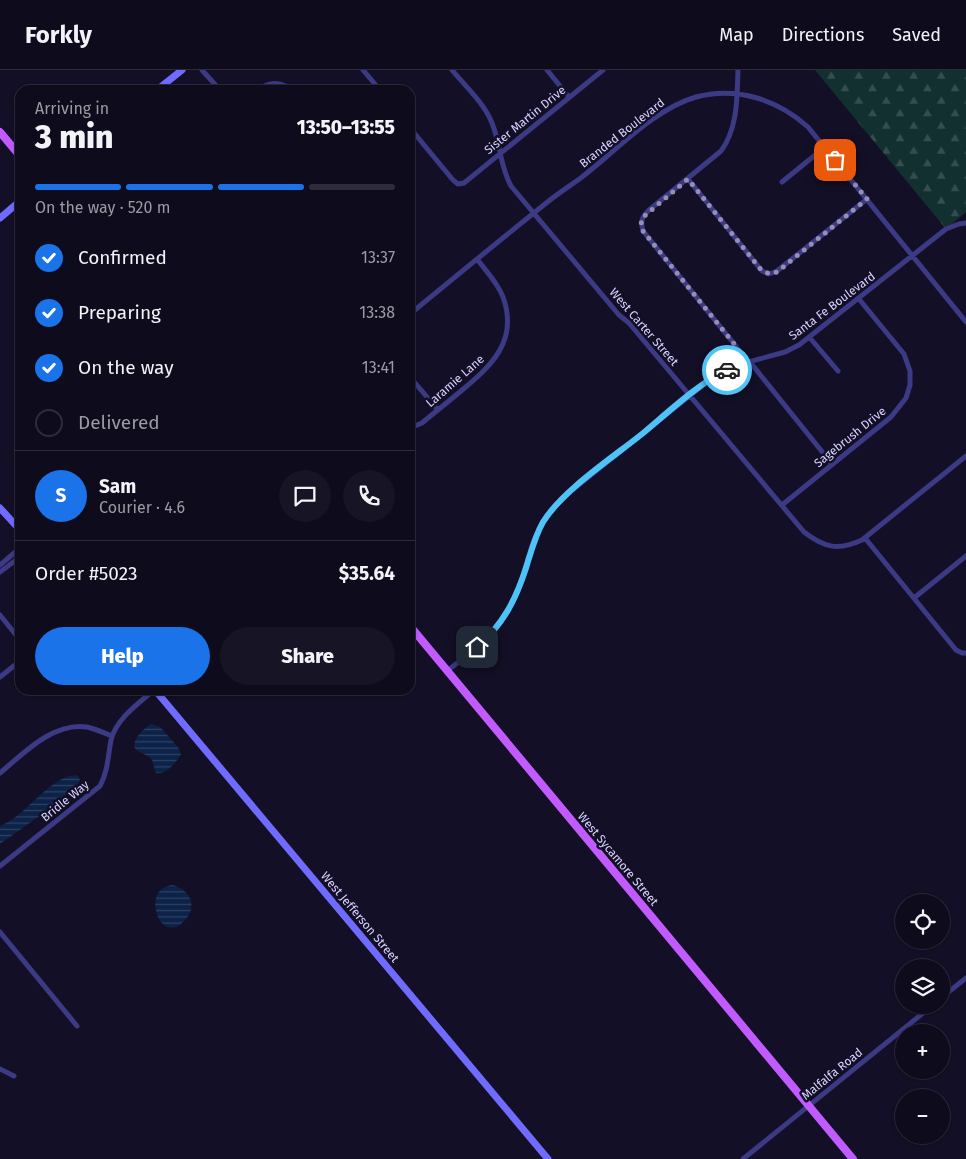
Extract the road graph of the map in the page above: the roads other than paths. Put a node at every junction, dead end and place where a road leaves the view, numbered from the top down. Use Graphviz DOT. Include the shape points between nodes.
graph roads {
  1 [pos="202,70"];
  2 [pos="363,70"];
  3 [pos="452,70"];
  4 [pos="547,70"];
  5 [pos="602,70"];
  6 [pos="738,70"];
  7 [pos="178,71"];
  8 [pos="163,85"];
  9 [pos="216,85"];
  10 [pos="268,85"];
  11 [pos="286,85"];
  12 [pos="376,85"];
  13 [pos="737,93"];
  14 [pos="569,97"];
  15 [pos="0,132"];
  16 [pos="415,134"];
  17 [pos="825,147"];
  18 [pos="15,150"];
  19 [pos="499,154"];
  20 [pos="688,179"];
  21 [pos="782,182"];
  22 [pos="867,199"];
  23 [pos="15,205"];
  24 [pos="534,213"];
  25 [pos="0,218"];
  26 [pos="966,223"];
  27 [pos="912,255"];
  28 [pos="477,259"];
  29 [pos="859,299"];
  30 [pos="415,310"];
  31 [pos="966,322"];
  32 [pos="810,338"];
  33 [pos="749,363"];
  34 [pos="838,372"];
  35 [pos="415,383"];
  36 [pos="689,396"];
  37 [pos="438,410"];
  38 [pos="415,426"];
  39 [pos="966,456"];
  40 [pos="832,464"];
  41 [pos="782,505"];
  42 [pos="0,508"];
  43 [pos="15,524"];
  44 [pos="865,538"];
  45 [pos="15,552"];
  46 [pos="966,556"];
  47 [pos="15,560"];
  48 [pos="0,565"];
  49 [pos="0,572"];
  50 [pos="914,598"];
  51 [pos="0,615"];
  52 [pos="415,632"];
  53 [pos="15,634"];
  54 [pos="964,653"];
  55 [pos="15,665"];
  56 [pos="447,671"];
  57 [pos="0,677"];
  58 [pos="149,695"];
  59 [pos="159,695"];
  60 [pos="112,736"];
  61 [pos="0,773"];
  62 [pos="0,866"];
  63 [pos="0,932"];
  64 [pos="966,978"];
  65 [pos="950,991"];
  66 [pos="922,1014"];
  67 [pos="77,1026"];
  68 [pos="0,1069"];
  69 [pos="14,1076"];
  70 [pos="808,1106"];
  71 [pos="548,1159"];
  72 [pos="743,1159"];
  73 [pos="853,1159"];
  1 -- 9 [label="street"];
  2 -- 12 [label="street"];
  3 -- 19 [label="street, West Carter Street" via="489,116"];
  4 -- 14 [label="street"];
  5 -- 14 [label="street, Sister Martin Drive"];
  6 -- 13 [label="street"];
  7 -- 8 [label="street"];
  10 -- 11 [label="street"];
  13 -- 17 [label="street, Branded Boulevard" via="761,98 789,112"];
  13 -- 20 [label="street" via="734,124 728,142 722,151"];
  13 -- 24 [label="street, Branded Boulevard" via="698,96 668,109"];
  14 -- 19 [label="street, Sister Martin Drive"];
  15 -- 18 [label="main road"];
  16 -- 19 [label="street, Sister Martin Drive" via="452,180 459,184"];
  17 -- 21 [label="street"];
  17 -- 22 [label="street, Branded Boulevard"];
  19 -- 24 [label="street, West Carter Street" via="511,186"];
  20 -- 22 [label="street" via="762,271 769,274 777,272"];
  20 -- 33 [label="street" via="649,210 641,225"];
  22 -- 27 [label="street, Branded Boulevard"];
  23 -- 25 [label="street"];
  24 -- 28 [label="street, Branded Boulevard"];
  24 -- 36 [label="street, West Carter Street"];
  26 -- 27 [label="street, Santa Fe Boulevard" via="946,229"];
  27 -- 29 [label="street, Santa Fe Boulevard"];
  27 -- 31 [label="street, Branded Boulevard"];
  28 -- 30 [label="street, Branded Boulevard"];
  28 -- 37 [label="street, Laramie Lane" via="504,298 507,319 504,343 486,370"];
  29 -- 32 [label="street, Santa Fe Boulevard"];
  29 -- 40 [label="street, Sagebrush Drive" via="904,354 910,371 910,385 899,408"];
  32 -- 33 [label="street, Santa Fe Boulevard" via="785,352"];
  32 -- 34 [label="street"];
  33 -- 36 [label="street, Santa Fe Boulevard" via="720,373"];
  33 -- 40 [label="street"];
  35 -- 37 [label="street"];
  36 -- 41 [label="street, West Carter Street"];
  36 -- 56 [label="street, Santa Fe Boulevard" via="560,501 538,532 516,596 500,624"];
  37 -- 38 [label="street, Laramie Lane"];
  39 -- 44 [label="street, West Carter Street"];
  40 -- 41 [label="street, Sagebrush Drive"];
  41 -- 44 [label="street, West Carter Street" via="804,532 818,542 838,547"];
  42 -- 43 [label="street"];
  44 -- 50 [label="street"];
  45 -- 48 [label="street"];
  46 -- 50 [label="street"];
  47 -- 49 [label="street"];
  50 -- 54 [label="street" via="956,650"];
  51 -- 53 [label="street"];
  52 -- 56 [label="main road, West Sycamore Street"];
  55 -- 57 [label="street"];
  56 -- 70 [label="main road, West Sycamore Street"];
  58 -- 60 [label="street, Bridle Way" via="127,713"];
  59 -- 71 [label="street, West Jefferson Street"];
  60 -- 61 [label="street" via="86,727 51,734"];
  60 -- 62 [label="street, Bridle Way" via="106,775 100,786"];
  63 -- 67 [label="street"];
  64 -- 65 [label="street"];
  66 -- 70 [label="street, Malfalfa Road"];
  68 -- 69 [label="street"];
  70 -- 72 [label="street, Malfalfa Road"];
  70 -- 73 [label="main road, West Sycamore Street"];
}
